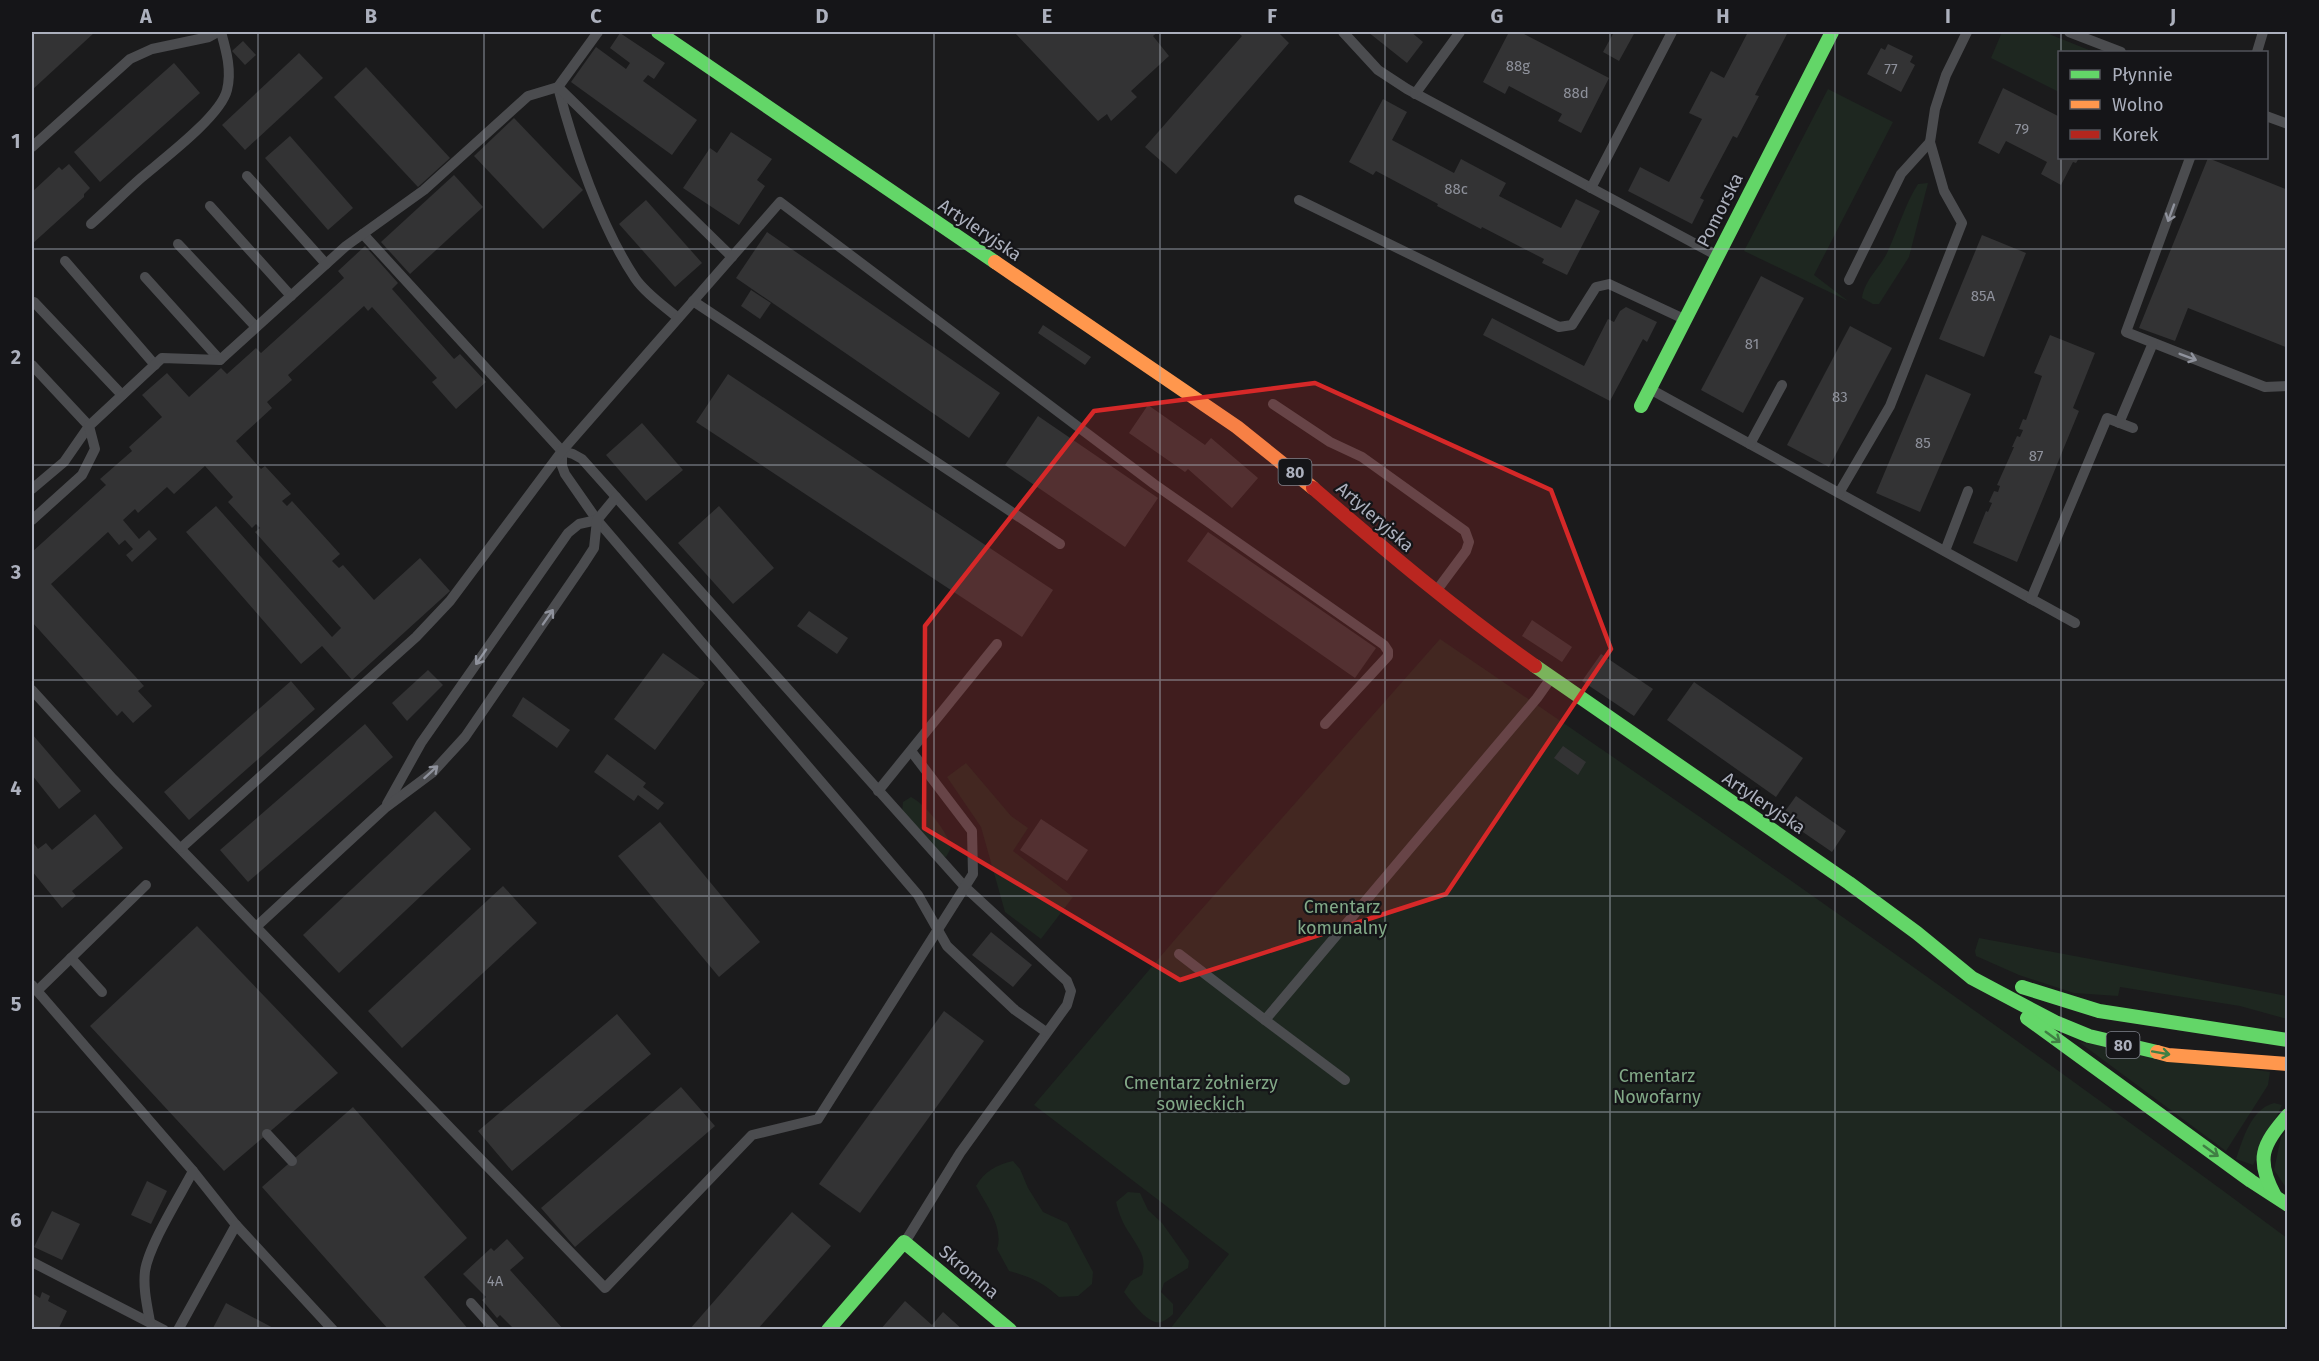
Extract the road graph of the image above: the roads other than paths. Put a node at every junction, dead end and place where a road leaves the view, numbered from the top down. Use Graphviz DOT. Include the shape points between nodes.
graph roads {
  1 [pos="219,32"];
  2 [pos="598,32"];
  3 [pos="658,32"];
  4 [pos="1342,32"];
  5 [pos="1460,32"];
  6 [pos="1672,32"];
  7 [pos="1832,32"];
  8 [pos="2069,32"];
  9 [pos="2263,32"];
  10 [pos="1963,33"];
  11 [pos="2118,51"];
  12 [pos="2258,51"];
  13 [pos="558,87"];
  14 [pos="1415,94"];
  15 [pos="2268,117"];
  16 [pos="2288,124"];
  17 [pos="1930,142"];
  18 [pos="32,147"];
  19 [pos="2190,159"];
  20 [pos="248,176"];
  21 [pos="1591,188"];
  22 [pos="1299,200"];
  23 [pos="210,206"];
  24 [pos="91,224"];
  25 [pos="363,234"];
  26 [pos="178,244"];
  27 [pos="1717,255"];
  28 [pos="732,257"];
  29 [pos="65,261"];
  30 [pos="326,264"];
  31 [pos="145,277"];
  32 [pos="1849,280"];
  33 [pos="291,296"];
  34 [pos="693,301"];
  35 [pos="34,302"];
  36 [pos="678,318"];
  37 [pos="1685,319"];
  38 [pos="256,327"];
  39 [pos="2153,343"];
  40 [pos="220,360"];
  41 [pos="155,364"];
  42 [pos="32,365"];
  43 [pos="1782,385"];
  44 [pos="2288,386"];
  45 [pos="1650,389"];
  46 [pos="122,395"];
  47 [pos="1273,404"];
  48 [pos="1641,406"];
  49 [pos="2119,423"];
  50 [pos="89,426"];
  51 [pos="2133,428"];
  52 [pos="1750,444"];
  53 [pos="562,452"];
  54 [pos="32,489"];
  55 [pos="1968,491"];
  56 [pos="1839,493"];
  57 [pos="616,497"];
  58 [pos="32,520"];
  59 [pos="597,520"];
  60 [pos="1060,544"];
  61 [pos="1945,551"];
  62 [pos="1435,592"];
  63 [pos="2031,599"];
  64 [pos="2075,623"];
  65 [pos="997,644"];
  66 [pos="1551,678"];
  67 [pos="32,691"];
  68 [pos="1325,724"];
  69 [pos="911,751"];
  70 [pos="878,791"];
  71 [pos="385,808"];
  72 [pos="181,848"];
  73 [pos="146,885"];
  74 [pos="965,887"];
  75 [pos="257,926"];
  76 [pos="937,929"];
  77 [pos="1917,933"];
  78 [pos="1179,954"];
  79 [pos="71,958"];
  80 [pos="1971,978"];
  81 [pos="34,988"];
  82 [pos="102,992"];
  83 [pos="1264,1020"];
  84 [pos="1046,1032"];
  85 [pos="2288,1040"];
  86 [pos="2288,1064"];
  87 [pos="1345,1080"];
  88 [pos="2288,1115"];
  89 [pos="267,1134"];
  90 [pos="292,1161"];
  91 [pos="193,1171"];
  92 [pos="2275,1196"];
  93 [pos="2288,1205"];
  94 [pos="236,1225"];
  95 [pos="904,1242"];
  96 [pos="32,1262"];
  97 [pos="471,1303"];
  98 [pos="150,1322"];
  99 [pos="164,1329"];
  100 [pos="178,1329"];
  101 [pos="333,1329"];
  102 [pos="495,1329"];
  103 [pos="828,1329"];
  104 [pos="1010,1329"];
  1 -- 18 [label="lane" via="152,49 130,59"];
  1 -- 24 [label="lane" via="228,62 227,92 166,160"];
  2 -- 13 [label="lane"];
  3 -- 62 [label="main road, Artyleryjska / 80" via="1246,434"];
  4 -- 14 [label="lane" via="1378,70"];
  5 -- 14 [label="lane"];
  6 -- 21 [label="lane"];
  7 -- 27 [label="main road, Pomorska"];
  8 -- 11 [label="lane"];
  9 -- 12 [label="lane"];
  10 -- 17 [label="lane" via="1935,109"];
  13 -- 25 [label="lane" via="528,96 424,190"];
  13 -- 28 [label="lane"];
  13 -- 36 [label="lane" via="568,128 606,224 635,279"];
  14 -- 21 [label="lane"];
  15 -- 16 [label="lane"];
  17 -- 32 [label="lane" via="1901,174"];
  17 -- 56 [label="lane" via="1944,191 1962,223 1890,406"];
  19 -- 39 [label="lane, one-way" via="2126,332"];
  20 -- 30 [label="lane"];
  21 -- 27 [label="lane"];
  22 -- 37 [label="lane" via="1559,327 1572,325 1596,287 1609,284"];
  23 -- 33 [label="lane"];
  25 -- 30 [label="lane"];
  25 -- 53 [label="lane"];
  26 -- 38 [label="lane"];
  27 -- 37 [label="main road, Pomorska"];
  28 -- 34 [label="lane"];
  28 -- 68 [label="lane" via="780,202 1154,484 1384,645 1388,656"];
  29 -- 41 [label="lane"];
  30 -- 33 [label="lane"];
  31 -- 40 [label="lane"];
  33 -- 38 [label="lane"];
  34 -- 36 [label="lane"];
  34 -- 60 [label="lane"];
  35 -- 46 [label="lane"];
  36 -- 53 [label="lane"];
  37 -- 45 [label="main road, Pomorska"];
  38 -- 40 [label="lane"];
  39 -- 44 [label="lane, one-way" via="2265,387"];
  39 -- 49 [label="lane"];
  40 -- 41 [label="lane" via="162,358"];
  41 -- 46 [label="lane"];
  42 -- 50 [label="lane"];
  43 -- 52 [label="lane"];
  45 -- 48 [label="main road, Pomorska"];
  45 -- 52 [label="lane"];
  46 -- 50 [label="lane"];
  47 -- 62 [label="lane" via="1330,442 1362,457 1465,531 1467,551"];
  49 -- 51 [label="lane"];
  49 -- 63 [label="lane" via="2107,418"];
  50 -- 54 [label="lane" via="64,462"];
  50 -- 58 [label="lane" via="95,449 82,475"];
  52 -- 56 [label="lane"];
  53 -- 57 [label="lane" via="582,459"];
  53 -- 59 [label="lane" via="565,474"];
  53 -- 72 [label="lane" via="450,601 416,637"];
  55 -- 61 [label="lane"];
  56 -- 61 [label="lane"];
  57 -- 59 [label="lane"];
  57 -- 70 [label="lane"];
  59 -- 71 [label="lane, one-way" via="579,524 568,533 421,743"];
  71 -- 59 [label="lane, one-way" via="432,773 465,736 584,565 594,548"];
  59 -- 76 [label="lane" via="918,895"];
  61 -- 63 [label="lane"];
  62 -- 66 [label="main road, Artyleryjska / 80"];
  63 -- 64 [label="lane"];
  65 -- 69 [label="lane"];
  66 -- 77 [label="main road, Artyleryjska / 80"];
  66 -- 83 [label="lane"];
  67 -- 72 [label="lane"];
  69 -- 70 [label="lane"];
  69 -- 74 [label="lane" via="972,831 973,874"];
  70 -- 74 [label="lane"];
  71 -- 75 [label="lane"];
  72 -- 75 [label="lane"];
  73 -- 79 [label="lane"];
  74 -- 76 [label="lane"];
  74 -- 84 [label="lane" via="1067,981 1071,991 1066,1005"];
  75 -- 76 [label="lane" via="604,1288 752,1135 818,1119"];
  76 -- 84 [label="lane" via="947,946 1015,1010"];
  77 -- 80 [label="main road, Artyleryjska"];
  77 -- 85 [label="main road, 80" via="2009,981 2056,999 2099,1011"];
  78 -- 83 [label="lane"];
  79 -- 81 [label="lane"];
  79 -- 82 [label="lane"];
  80 -- 86 [label="main road, 80, one-way" via="2055,1022 2100,1039 2168,1055"];
  80 -- 92 [label="main road, one-way"];
  81 -- 91 [label="lane"];
  83 -- 87 [label="lane"];
  84 -- 95 [label="lane" via="960,1153"];
  88 -- 92 [label="main road" via="2267,1140 2263,1153 2263,1176"];
  89 -- 90 [label="lane"];
  91 -- 94 [label="lane"];
  91 -- 98 [label="lane" via="145,1269"];
  92 -- 93 [label="main road"];
  94 -- 100 [label="lane"];
  94 -- 101 [label="lane"];
  95 -- 103 [label="main road"];
  95 -- 104 [label="main road, Skromna"];
  96 -- 98 [label="lane"];
  97 -- 102 [label="lane"];
  98 -- 99 [label="lane"];
}
